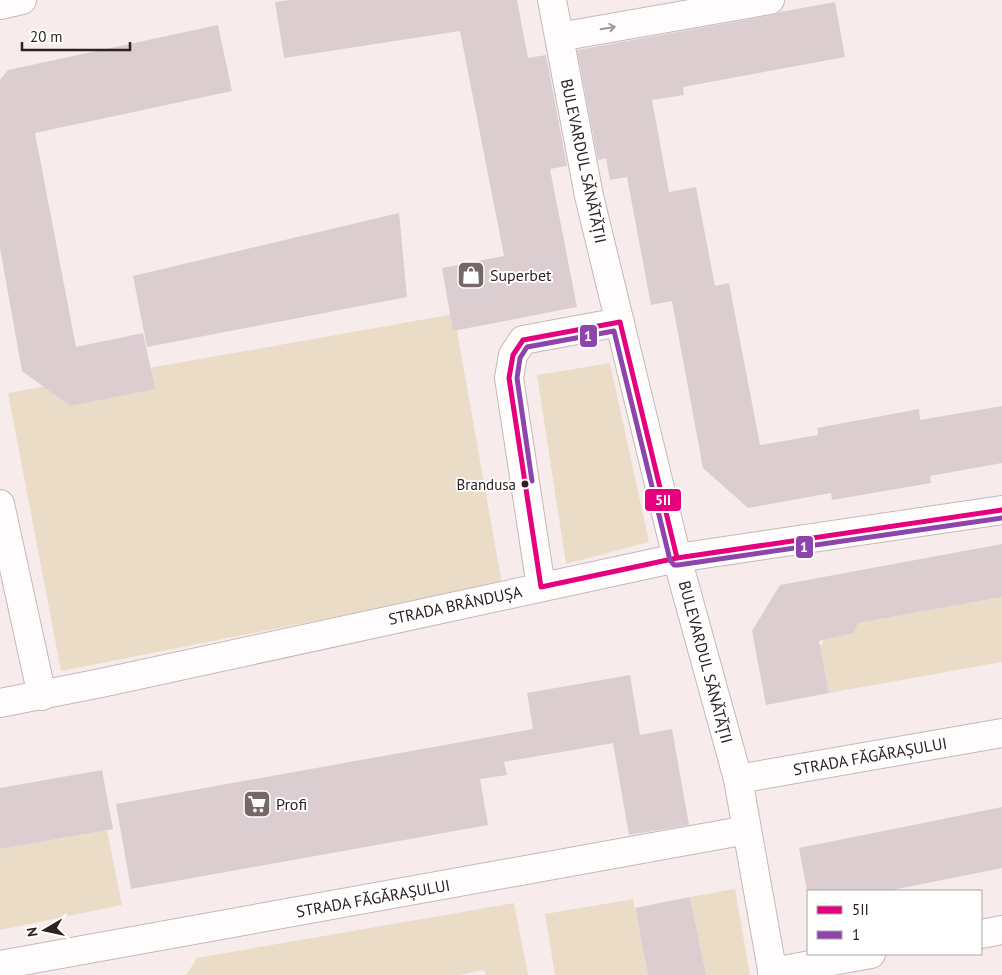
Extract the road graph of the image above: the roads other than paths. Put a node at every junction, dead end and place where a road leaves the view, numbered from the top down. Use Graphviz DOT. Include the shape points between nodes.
graph roads {
  1 [pos="22,0"];
  2 [pos="552,0"];
  3 [pos="770,0"];
  4 [pos="0,5"];
  5 [pos="560,36"];
  6 [pos="620,322"];
  7 [pos="0,504"];
  8 [pos="1002,510"];
  9 [pos="677,558"];
  10 [pos="541,587"];
  11 [pos="42,696"];
  12 [pos="0,703"];
  13 [pos="1002,733"];
  14 [pos="738,779"];
  15 [pos="747,830"];
  16 [pos="1002,930"];
  17 [pos="982,934"];
  18 [pos="866,955"];
  19 [pos="0,965"];
  20 [pos="772,973"];
  1 -- 4 [label="street"];
  2 -- 5 [label="street, BULEVARDUL SĂNĂTĂȚII"];
  5 -- 3 [label="street, one-way"];
  5 -- 6 [label="street, BULEVARDUL SĂNĂTĂȚII" via="589,196"];
  6 -- 9 [label="street, BULEVARDUL SĂNĂTĂȚII"];
  6 -- 10 [label="street" via="523,340 513,355 510,378"];
  7 -- 11 [label="street"];
  8 -- 9 [label="street, STRADA BRÂNDUȘA"];
  9 -- 10 [label="street, STRADA BRÂNDUȘA"];
  9 -- 14 [label="street, BULEVARDUL SĂNĂTĂȚII"];
  10 -- 11 [label="street, STRADA BRÂNDUȘA"];
  11 -- 12 [label="street, STRADA BRÂNDUȘA"];
  13 -- 14 [label="street, STRADA FĂGĂRAȘULUI"];
  14 -- 15 [label="street, BULEVARDUL SĂNĂTĂȚII"];
  15 -- 19 [label="street, STRADA FĂGĂRAȘULUI"];
  15 -- 20 [label="street, BULEVARDUL SĂNĂTĂȚII"];
  16 -- 17 [label="street"];
  18 -- 20 [label="street"];
}
